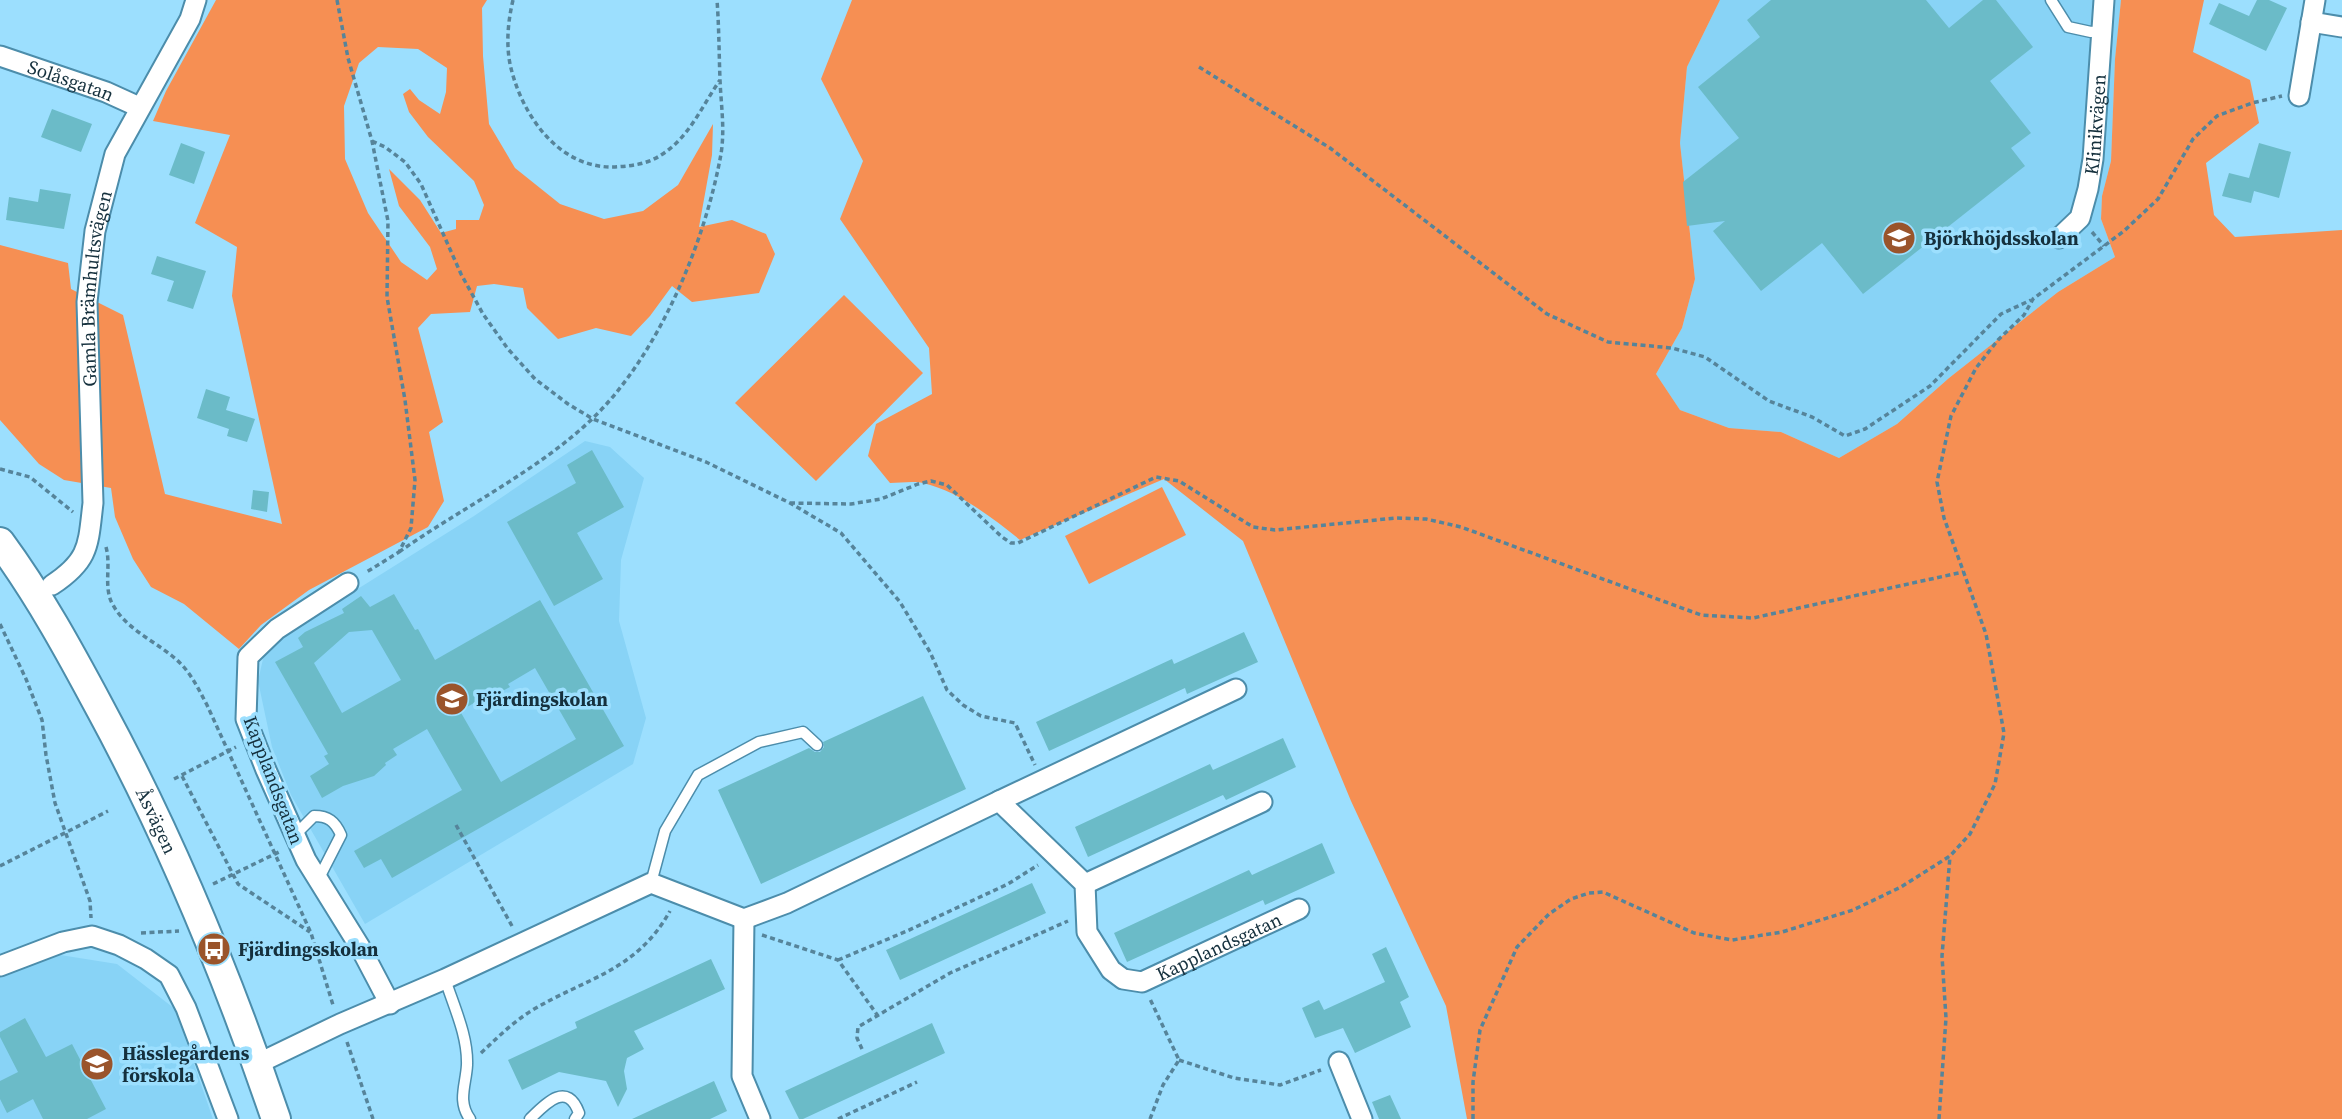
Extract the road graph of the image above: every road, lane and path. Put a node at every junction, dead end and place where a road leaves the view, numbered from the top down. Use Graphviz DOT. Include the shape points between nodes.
graph roads {
  1 [pos="196,0"];
  2 [pos="337,0"];
  3 [pos="513,0"];
  4 [pos="717,0"];
  5 [pos="2051,0"];
  6 [pos="2104,0"];
  7 [pos="2315,0"];
  8 [pos="2311,22"];
  9 [pos="2342,26"];
  10 [pos="2100,31"];
  11 [pos="0,56"];
  12 [pos="1199,67"];
  13 [pos="720,80"];
  14 [pos="2299,96"];
  15 [pos="139,107"];
  16 [pos="372,141"];
  17 [pos="2059,238"];
  18 [pos="2033,299"];
  19 [pos="593,419"];
  20 [pos="0,468"];
  21 [pos="790,503"];
  22 [pos="90,525"];
  23 [pos="1,546"];
  24 [pos="399,552"];
  25 [pos="1963,572"];
  26 [pos="348,583"];
  27 [pos="52,584"];
  28 [pos="0,625"];
  29 [pos="1236,689"];
  30 [pos="254,737"];
  31 [pos="817,745"];
  32 [pos="227,752"];
  33 [pos="182,776"];
  34 [pos="174,779"];
  35 [pos="1043,780"];
  36 [pos="999,801"];
  37 [pos="1262,802"];
  38 [pos="108,811"];
  39 [pos="456,825"];
  40 [pos="64,833"];
  41 [pos="297,839"];
  42 [pos="1051,850"];
  43 [pos="275,855"];
  44 [pos="1950,856"];
  45 [pos="0,866"];
  46 [pos="232,874"];
  47 [pos="318,880"];
  48 [pos="651,883"];
  49 [pos="1085,884"];
  50 [pos="211,885"];
  51 [pos="680,894"];
  52 [pos="1299,909"];
  53 [pos="1086,913"];
  54 [pos="744,924"];
  55 [pos="310,933"];
  56 [pos="92,936"];
  57 [pos="522,943"];
  58 [pos="838,960"];
  59 [pos="0,966"];
  60 [pos="445,979"];
  61 [pos="1142,982"];
  62 [pos="390,1004"];
  63 [pos="878,1016"];
  64 [pos="340,1024"];
  65 [pos="862,1049"];
  66 [pos="1179,1060"];
  67 [pos="1339,1062"];
  68 [pos="257,1064"];
  69 [pos="467,1066"];
  70 [pos="917,1082"];
  71 [pos="228,1119"];
  72 [pos="276,1119"];
  73 [pos="373,1119"];
  74 [pos="470,1119"];
  75 [pos="530,1119"];
  76 [pos="575,1119"];
  77 [pos="760,1119"];
  78 [pos="838,1119"];
  79 [pos="1150,1119"];
  80 [pos="1362,1119"];
  81 [pos="1473,1119"];
  82 [pos="1940,1119"];
  1 -- 15 [label="street, Gamla Brämhultsvägen" via="190,19"];
  2 -- 16 [label="path"];
  3 -- 13 [label="path" via="510,64 526,108 551,142 584,162 627,166 659,157 685,133"];
  4 -- 13 [label="path"];
  5 -- 10 [label="lane" via="2068,26"];
  6 -- 10 [label="street, Klinikvägen"];
  7 -- 8 [label="street"];
  8 -- 9 [label="street"];
  8 -- 14 [label="street"];
  10 -- 17 [label="street, Klinikvägen" via="2093,159 2085,204 2080,218"];
  11 -- 15 [label="street, Solåsgatan"];
  12 -- 18 [label="path" via="1330,148 1547,314 1608,342 1672,348 1705,357 1769,401 1845,436 1865,429 1930,386 2001,314"];
  13 -- 19 [label="path" via="721,153 691,263 647,347"];
  14 -- 18 [label="path" via="2279,97 2217,116 2193,139 2158,199"];
  15 -- 22 [label="street, Gamla Brämhultsvägen" via="115,154 96,231 87,302"];
  16 -- 19 [label="path" via="405,162 421,184 461,274 508,349 535,379"];
  16 -- 24 [label="path" via="388,222 387,298 415,480 411,528"];
  18 -- 25 [label="path" via="1976,368 1951,416 1937,482"];
  19 -- 21 [label="path" via="706,462"];
  19 -- 24 [label="path" via="545,457"];
  20 -- 22 [label="path" via="30,477"];
  21 -- 25 [label="path" via="851,504 931,481 947,485 1002,537 1018,543 1156,477 1179,481 1253,527 1275,530 1406,518 1461,527 1701,615 1753,618"];
  21 -- 35 [label="path" via="841,533 900,602 947,690 981,716 1015,723"];
  22 -- 27 [label="street, Gamla Brämhultsvägen" via="78,565"];
  22 -- 32 [label="path" via="104,539 110,600 121,618 179,662 192,678"];
  23 -- 68 [label="street, Åsvägen" via="66,644 134,770 194,899"];
  24 -- 26 [label="path"];
  25 -- 44 [label="path" via="1986,634 2004,733 1995,784 1970,834"];
  26 -- 30 [label="street, Kapplandsgatan" via="277,629 248,657 246,719"];
  28 -- 40 [label="path" via="42,720"];
  29 -- 35 [label="street"];
  30 -- 32 [label="path"];
  30 -- 41 [label="street, Kapplandsgatan"];
  31 -- 48 [label="lane" via="803,732 759,742 698,775 665,831"];
  32 -- 33 [label="path"];
  32 -- 43 [label="path"];
  33 -- 34 [label="path"];
  33 -- 46 [label="path"];
  35 -- 36 [label="street"];
  36 -- 42 [label="street"];
  36 -- 54 [label="street"];
  37 -- 49 [label="street"];
  38 -- 40 [label="path"];
  39 -- 57 [label="path"];
  40 -- 45 [label="path"];
  40 -- 56 [label="path" via="90,901"];
  41 -- 43 [label="path"];
  41 -- 47 [label="street, Kapplandsgatan"];
  41 -- 47 [label="lane" via="314,816 337,825 341,835"];
  42 -- 49 [label="street"];
  42 -- 58 [label="path" via="1027,874 1008,884"];
  43 -- 46 [label="path"];
  43 -- 55 [label="path"];
  44 -- 81 [label="path" via="1853,910 1782,932 1732,940 1694,933 1603,892 1571,899 1517,947 1480,1030"];
  44 -- 82 [label="path" via="1942,956 1946,1018"];
  46 -- 50 [label="path"];
  46 -- 55 [label="path" via="239,884"];
  47 -- 62 [label="street, Kapplandsgatan"];
  48 -- 51 [label="street"];
  48 -- 57 [label="street"];
  49 -- 53 [label="street, Kapplandsgatan"];
  51 -- 54 [label="street"];
  51 -- 69 [label="path" via="648,944 625,962 531,1011"];
  52 -- 61 [label="street, Kapplandsgatan"];
  53 -- 61 [label="street, Kapplandsgatan" via="1087,932 1111,970 1123,979"];
  53 -- 63 [label="path" via="950,973"];
  54 -- 58 [label="path"];
  54 -- 77 [label="street" via="742,1076"];
  55 -- 64 [label="path"];
  56 -- 59 [label="street"];
  56 -- 71 [label="street" via="119,945 169,975"];
  57 -- 60 [label="street"];
  58 -- 63 [label="path"];
  60 -- 62 [label="street"];
  60 -- 69 [label="lane" via="466,1044"];
  61 -- 66 [label="path"];
  62 -- 64 [label="street"];
  63 -- 65 [label="path" via="858,1027"];
  64 -- 68 [label="street"];
  64 -- 73 [label="path"];
  66 -- 67 [label="path" via="1234,1078 1280,1086"];
  66 -- 79 [label="path"];
  67 -- 80 [label="street"];
  68 -- 72 [label="street, Åsvägen"];
  69 -- 74 [label="lane" via="462,1098"];
  70 -- 78 [label="path"];
  75 -- 76 [label="lane" via="555,1097 564,1096 576,1105 579,1113"];
}
